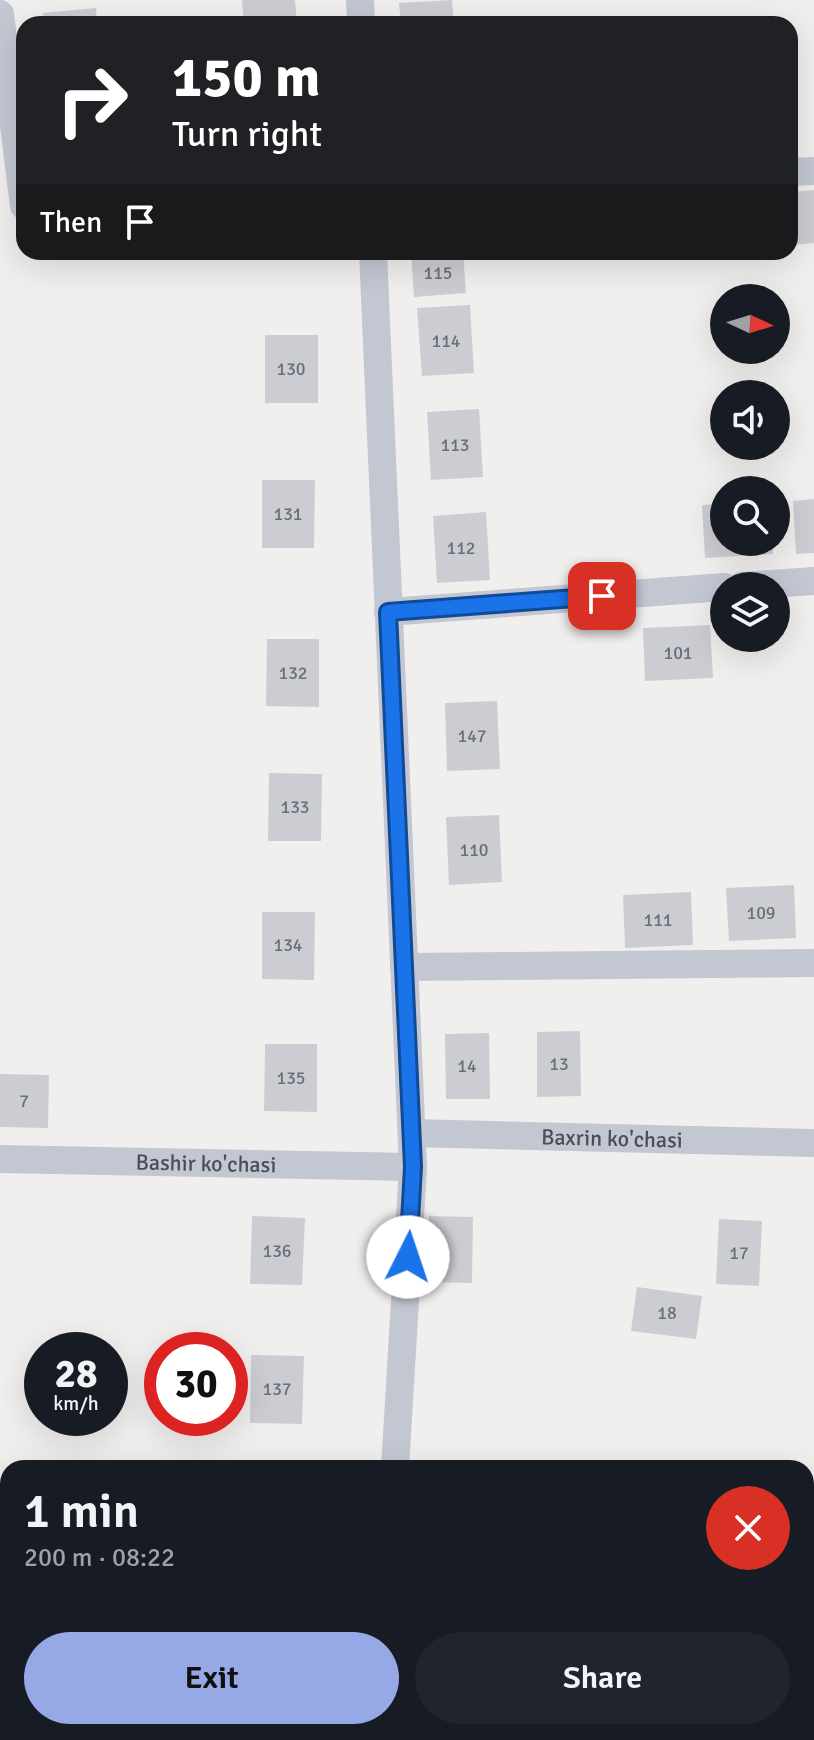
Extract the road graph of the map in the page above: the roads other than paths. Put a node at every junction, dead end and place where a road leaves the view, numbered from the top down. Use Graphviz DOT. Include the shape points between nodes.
graph roads {
  1 [pos="0,14"];
  2 [pos="16,142"];
  3 [pos="373,260"];
  4 [pos="814,581"];
  5 [pos="790,583"];
  6 [pos="710,588"];
  7 [pos="388,612"];
  8 [pos="814,963"];
  9 [pos="404,967"];
  10 [pos="412,1133"];
  11 [pos="814,1143"];
  12 [pos="0,1159"];
  13 [pos="413,1167"];
  14 [pos="395,1460"];
  1 -- 2 [label="street"];
  3 -- 7 [label="street"];
  4 -- 5 [label="street"];
  6 -- 7 [label="street"];
  7 -- 9 [label="street"];
  8 -- 9 [label="street"];
  9 -- 10 [label="street"];
  10 -- 11 [label="street, Baxrin ko'chasi"];
  10 -- 13 [label="street"];
  12 -- 13 [label="street, Bashir ko'chasi"];
  13 -- 14 [label="street"];
}
